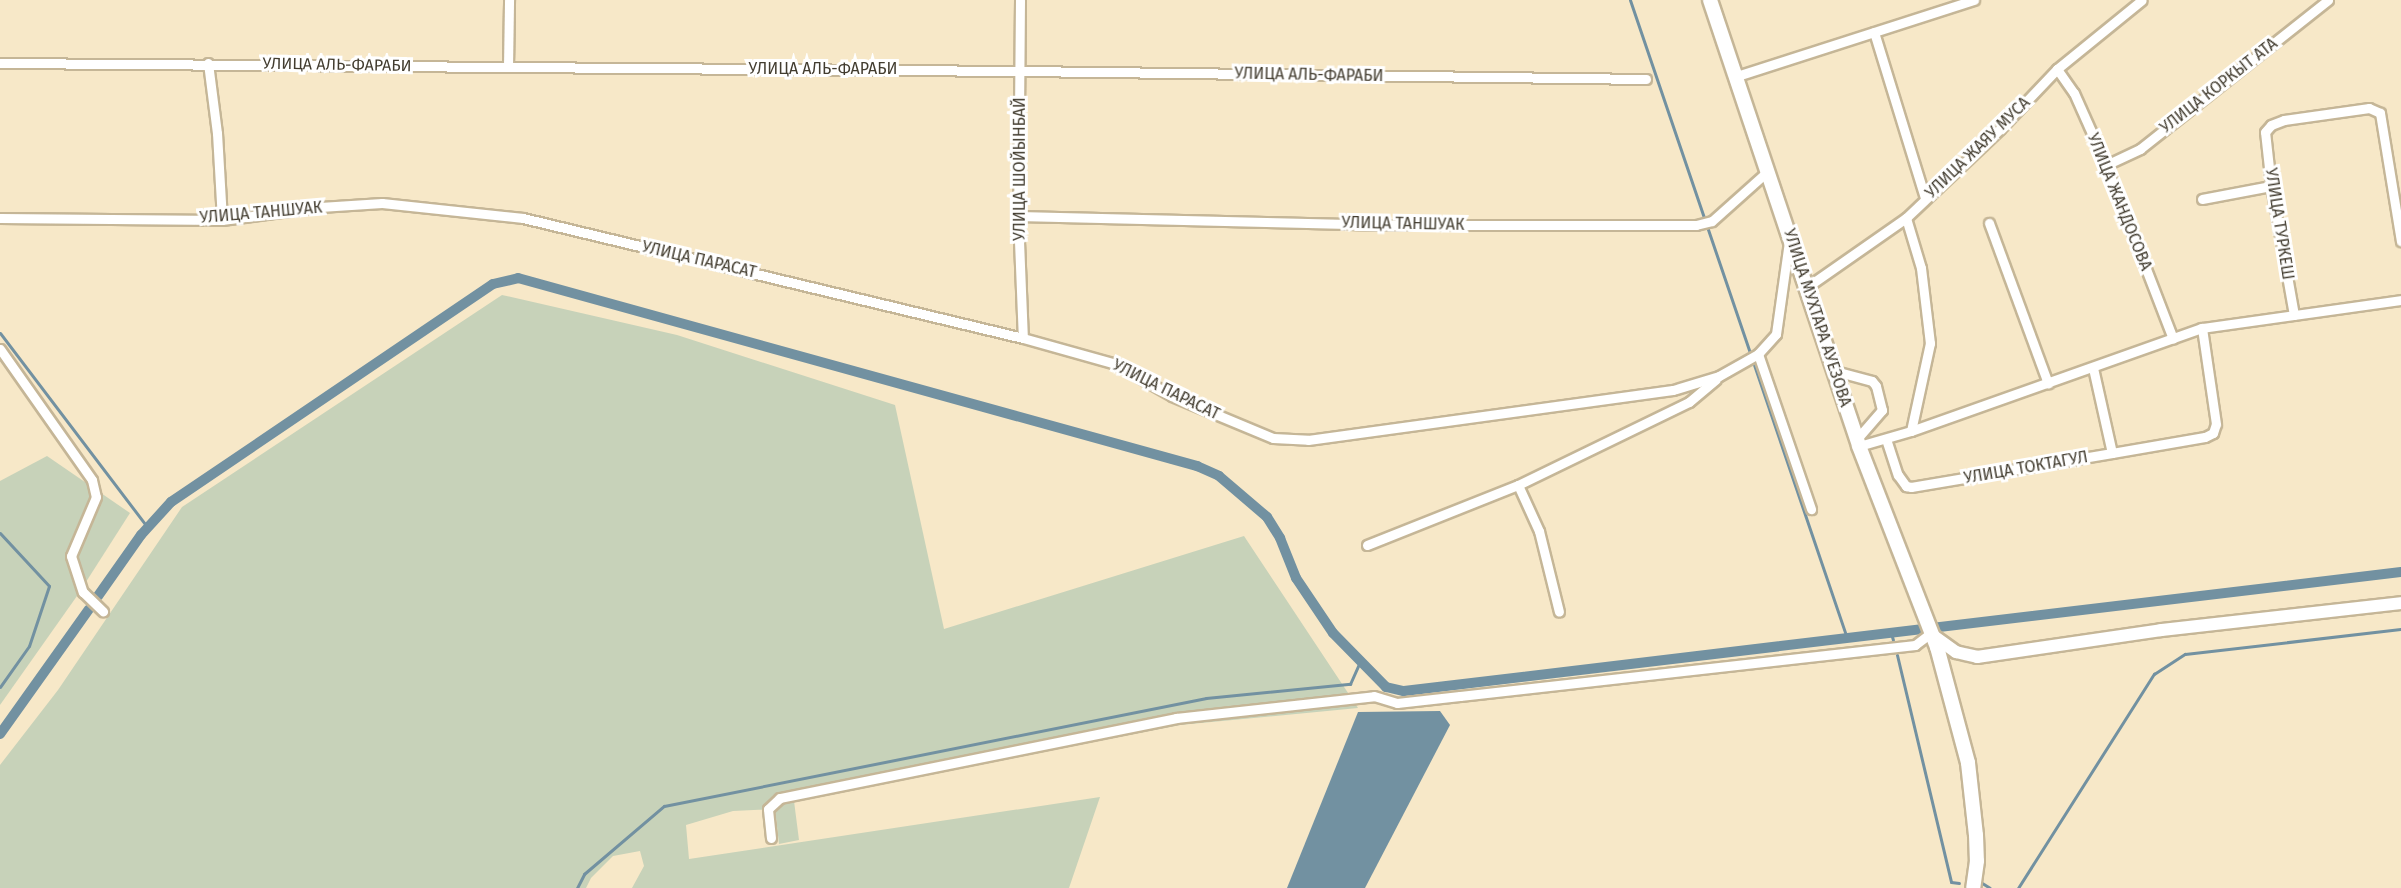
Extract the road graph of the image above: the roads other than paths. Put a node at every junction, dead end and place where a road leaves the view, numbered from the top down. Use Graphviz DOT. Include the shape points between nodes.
graph roads {
  1 [pos="509,0"];
  2 [pos="1020,0"];
  3 [pos="1710,0"];
  4 [pos="1974,0"];
  5 [pos="2142,0"];
  6 [pos="2328,0"];
  7 [pos="1874,32"];
  8 [pos="0,63"];
  9 [pos="208,63"];
  10 [pos="508,67"];
  11 [pos="2057,69"];
  12 [pos="1021,71"];
  13 [pos="1737,76"];
  14 [pos="1646,79"];
  15 [pos="2106,165"];
  16 [pos="1768,171"];
  17 [pos="2271,186"];
  18 [pos="1926,198"];
  19 [pos="2202,199"];
  20 [pos="486,213"];
  21 [pos="1018,216"];
  22 [pos="0,218"];
  23 [pos="1906,218"];
  24 [pos="222,220"];
  25 [pos="1989,223"];
  26 [pos="1790,235"];
  27 [pos="2401,241"];
  28 [pos="1807,288"];
  29 [pos="2401,300"];
  30 [pos="2294,315"];
  31 [pos="2202,328"];
  32 [pos="1023,338"];
  33 [pos="2173,339"];
  34 [pos="0,350"];
  35 [pos="1754,357"];
  36 [pos="2093,368"];
  37 [pos="1834,370"];
  38 [pos="1719,376"];
  39 [pos="2048,383"];
  40 [pos="1662,392"];
  41 [pos="1668,412"];
  42 [pos="1911,431"];
  43 [pos="1886,439"];
  44 [pos="1858,443"];
  45 [pos="2112,453"];
  46 [pos="1518,485"];
  47 [pos="1811,509"];
  48 [pos="1367,545"];
  49 [pos="2401,603"];
  50 [pos="103,611"];
  51 [pos="1559,612"];
  52 [pos="1931,633"];
  53 [pos="771,838"];
  54 [pos="1973,888"];
  1 -- 10 [label="street"];
  2 -- 12 [label="street, УЛИЦА ШОЙЫНБАЙ"];
  3 -- 13 [label="main road, УЛИЦА МУХТАРА АУЕЗОВА"];
  4 -- 7 [label="street"];
  5 -- 11 [label="street, УЛИЦА ЖАЯУ МУСА"];
  6 -- 15 [label="street, УЛИЦА КОРКЫТ АТА" via="2139,149"];
  7 -- 13 [label="street"];
  7 -- 18 [label="street"];
  8 -- 9 [label="street, УЛИЦА АЛЬ-ФАРАБИ"];
  9 -- 10 [label="street, УЛИЦА АЛЬ-ФАРАБИ"];
  9 -- 24 [label="street"];
  10 -- 12 [label="street, УЛИЦА АЛЬ-ФАРАБИ"];
  11 -- 15 [label="street, УЛИЦА ЖАНДОСОВА" via="2074,93"];
  11 -- 18 [label="street, УЛИЦА ЖАЯУ МУСА"];
  12 -- 14 [label="street, УЛИЦА АЛЬ-ФАРАБИ"];
  12 -- 21 [label="street, УЛИЦА ШОЙЫНБАЙ"];
  13 -- 16 [label="main road, УЛИЦА МУХТАРА АУЕЗОВА"];
  15 -- 33 [label="street, УЛИЦА ЖАНДОСОВА"];
  16 -- 21 [label="street, УЛИЦА ТАНШУАК" via="1706,222 1390,225"];
  16 -- 26 [label="main road, УЛИЦА МУХТАРА АУЕЗОВА"];
  17 -- 19 [label="street"];
  17 -- 27 [label="street, УЛИЦА ТУРКЕШ" via="2265,132 2271,124 2368,108 2376,110 2383,119"];
  17 -- 30 [label="street, УЛИЦА ТУРКЕШ"];
  18 -- 23 [label="street, УЛИЦА ЖАЯУ МУСА"];
  20 -- 24 [label="street, УЛИЦА ТАНШУАК" via="382,203"];
  20 -- 32 [label="street, УЛИЦА ПАРАСАТ" via="534,221"];
  21 -- 32 [label="street, УЛИЦА ШОЙЫНБАЙ"];
  22 -- 24 [label="street, УЛИЦА ТАНШУАК"];
  23 -- 28 [label="street, УЛИЦА ЖАЯУ МУСА"];
  23 -- 42 [label="street" via="1921,268 1930,344"];
  25 -- 39 [label="street"];
  26 -- 28 [label="main road, УЛИЦА МУХТАРА АУЕЗОВА"];
  26 -- 35 [label="street, УЛИЦА ПАРАСАТ" via="1776,334"];
  28 -- 37 [label="main road, УЛИЦА МУХТАРА АУЕЗОВА"];
  29 -- 30 [label="street"];
  30 -- 31 [label="street"];
  31 -- 33 [label="street"];
  31 -- 45 [label="street" via="2216,424 2213,433 2205,438"];
  32 -- 40 [label="street, УЛИЦА ПАРАСАТ" via="1116,364 1172,396 1273,438 1308,440"];
  33 -- 36 [label="street"];
  34 -- 50 [label="street" via="92,480 96,497 71,556 82,592"];
  35 -- 38 [label="street, УЛИЦА ПАРАСАТ"];
  35 -- 47 [label="street"];
  36 -- 39 [label="street"];
  36 -- 45 [label="street, УЛИЦА ТОКТАГУЛ"];
  37 -- 44 [label="main road, УЛИЦА МУХТАРА АУЕЗОВА"];
  37 -- 44 [label="street" via="1872,381 1876,386 1882,410"];
  38 -- 40 [label="street, УЛИЦА ПАРАСАТ"];
  38 -- 41 [label="street" via="1689,402"];
  39 -- 42 [label="street"];
  40 -- 41 [label="street"];
  41 -- 46 [label="street"];
  42 -- 43 [label="street"];
  43 -- 44 [label="street"];
  43 -- 45 [label="street, УЛИЦА ТОКТАГУЛ" via="1898,475 1911,487"];
  44 -- 52 [label="main road, УЛИЦА МУХТАРА АУЕЗОВА"];
  46 -- 48 [label="street"];
  46 -- 51 [label="street" via="1539,531"];
  49 -- 52 [label="main road" via="2161,630 1977,657 1956,652"];
  52 -- 53 [label="street" via="1915,645 1397,704 1374,696 1176,718 780,798 768,809"];
  52 -- 54 [label="main road, УЛИЦА МУХТАРА АУЕЗОВА" via="1968,763 1976,835"];
}
